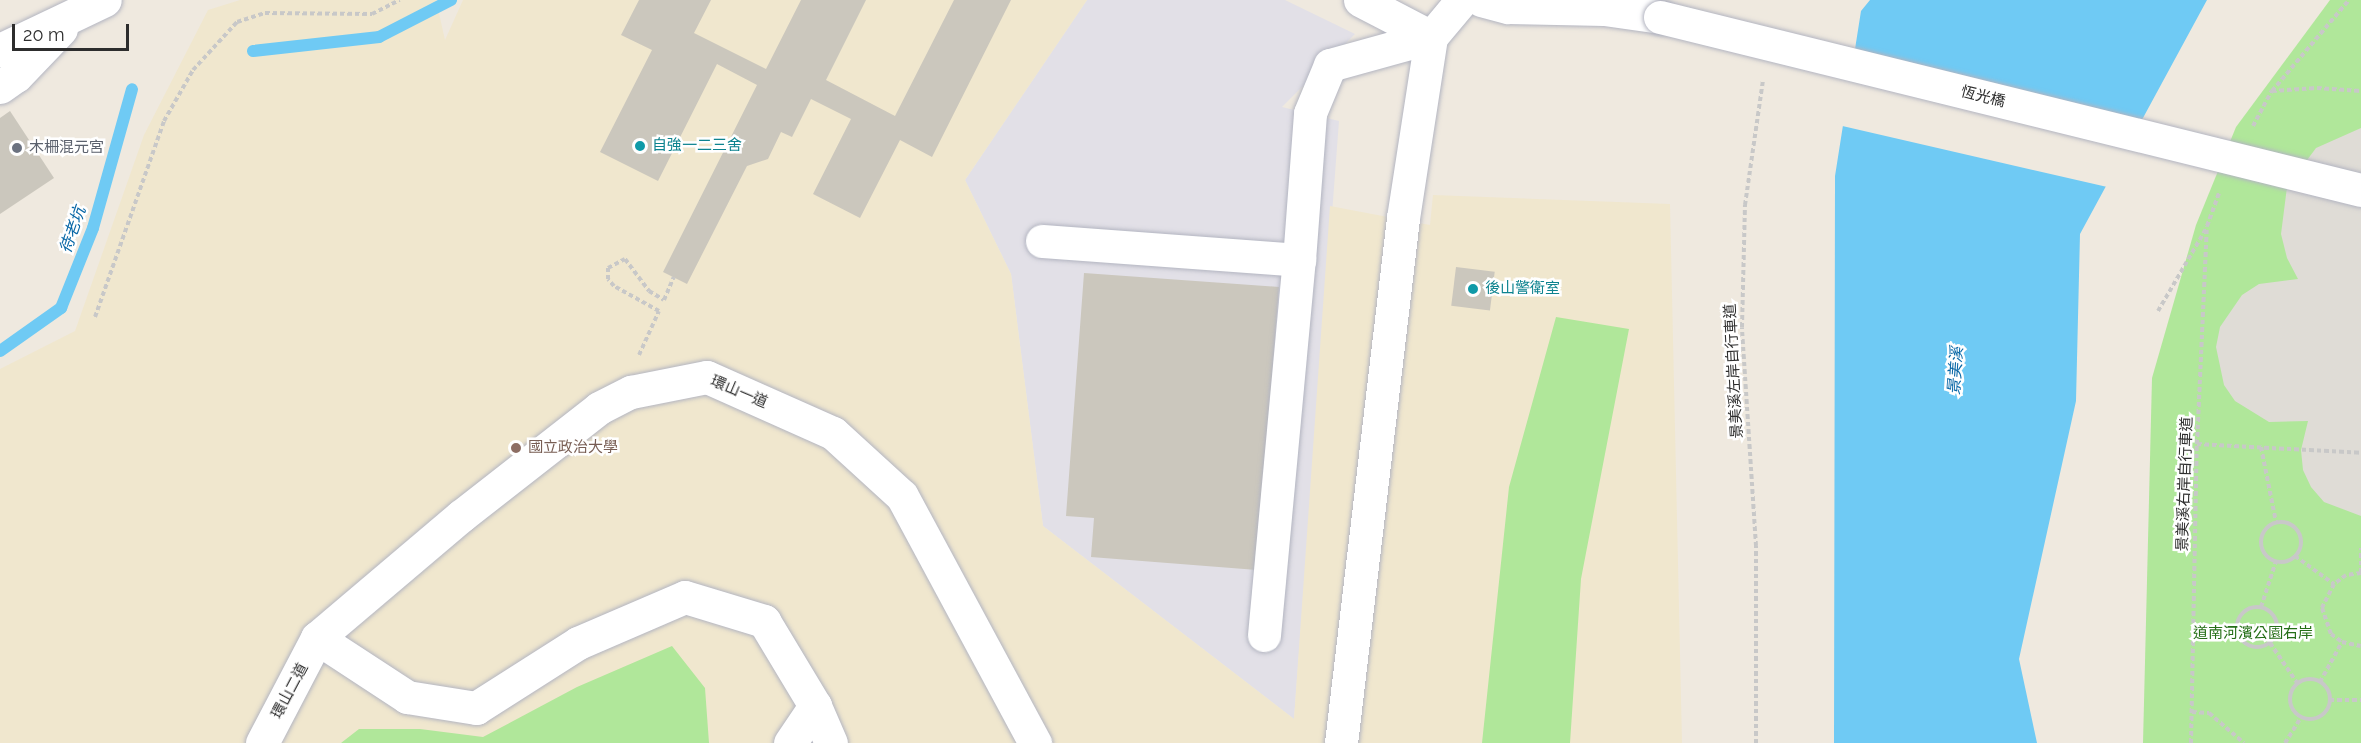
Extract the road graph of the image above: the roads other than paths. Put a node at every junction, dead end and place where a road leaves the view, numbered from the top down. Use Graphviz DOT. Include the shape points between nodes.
graph roads {
  1 [pos="1360,0"];
  2 [pos="1462,0"];
  3 [pos="1481,0"];
  4 [pos="1607,4"];
  5 [pos="91,7"];
  6 [pos="1431,37"];
  7 [pos="0,50"];
  8 [pos="0,87"];
  9 [pos="2361,190"];
  10 [pos="1042,241"];
  11 [pos="1299,260"];
  12 [pos="1264,635"];
  13 [pos="317,638"];
  14 [pos="815,706"];
  15 [pos="262,743"];
  16 [pos="790,743"];
  17 [pos="831,743"];
  18 [pos="1035,743"];
  19 [pos="1341,743"];
  1 -- 6 [label="street"];
  2 -- 6 [label="street"];
  3 -- 4 [label="street, 恆光橋" via="1508,7"];
  4 -- 9 [label="street, 恆光橋, bridge"];
  5 -- 7 [label="street"];
  5 -- 8 [label="street"];
  6 -- 11 [label="street" via="1330,65 1310,113"];
  6 -- 19 [label="street" via="1403,218"];
  10 -- 11 [label="street"];
  11 -- 12 [label="street"];
  13 -- 14 [label="street" via="407,697 476,708 578,643 685,597 764,621"];
  13 -- 15 [label="street, 環山二道"];
  13 -- 18 [label="street, 環山一道" via="461,516 599,408 631,392 707,377 833,433 902,496"];
  14 -- 16 [label="street"];
  14 -- 17 [label="street"];
}
